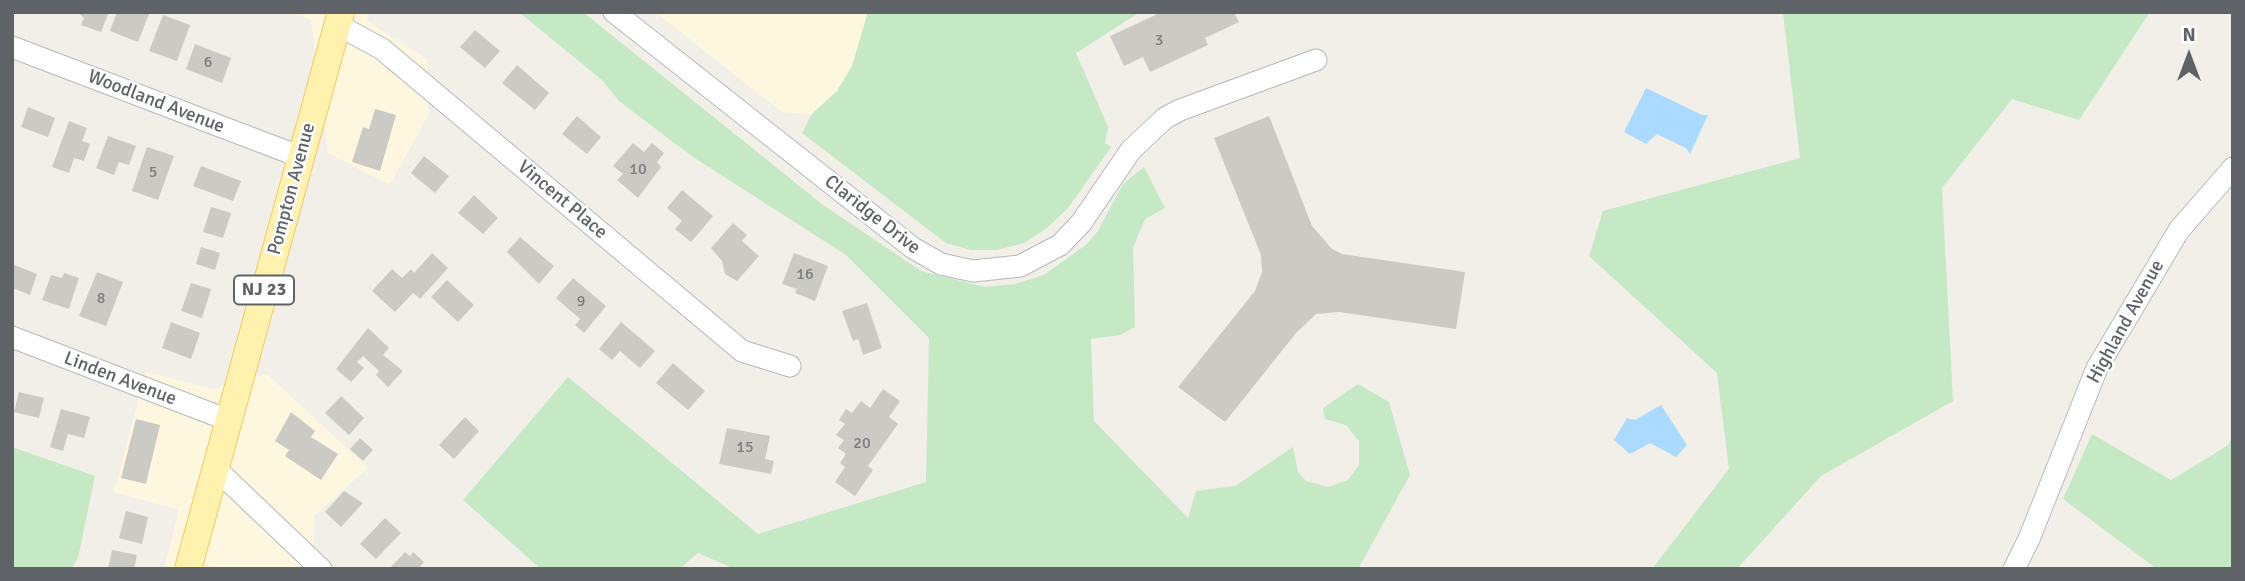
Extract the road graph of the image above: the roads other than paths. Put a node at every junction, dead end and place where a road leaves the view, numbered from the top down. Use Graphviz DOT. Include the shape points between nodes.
graph roads {
  1 [pos="614,12"];
  2 [pos="340,19"];
  3 [pos="12,47"];
  4 [pos="1316,60"];
  5 [pos="300,157"];
  6 [pos="2233,169"];
  7 [pos="12,337"];
  8 [pos="790,366"];
  9 [pos="228,420"];
  10 [pos="215,468"];
  11 [pos="188,569"];
  12 [pos="321,569"];
  13 [pos="2014,569"];
  1 -- 4 [label="street, Claridge Drive" via="913,248 942,264 973,271 1020,266 1060,245 1081,223 1131,150 1166,118"];
  2 -- 5 [label="main road, Pompton Avenue / NJ 23"];
  2 -- 8 [label="street, Vincent Place" via="382,49 742,351"];
  3 -- 5 [label="street, Woodland Avenue"];
  5 -- 9 [label="main road, Pompton Avenue / NJ 23"];
  6 -- 13 [label="street, Highland Avenue" via="2179,230 2097,368"];
  7 -- 9 [label="street, Linden Avenue"];
  9 -- 10 [label="main road, Pompton Avenue / NJ 23"];
  10 -- 11 [label="main road, Pompton Avenue / NJ 23"];
  10 -- 12 [label="street"];
}
